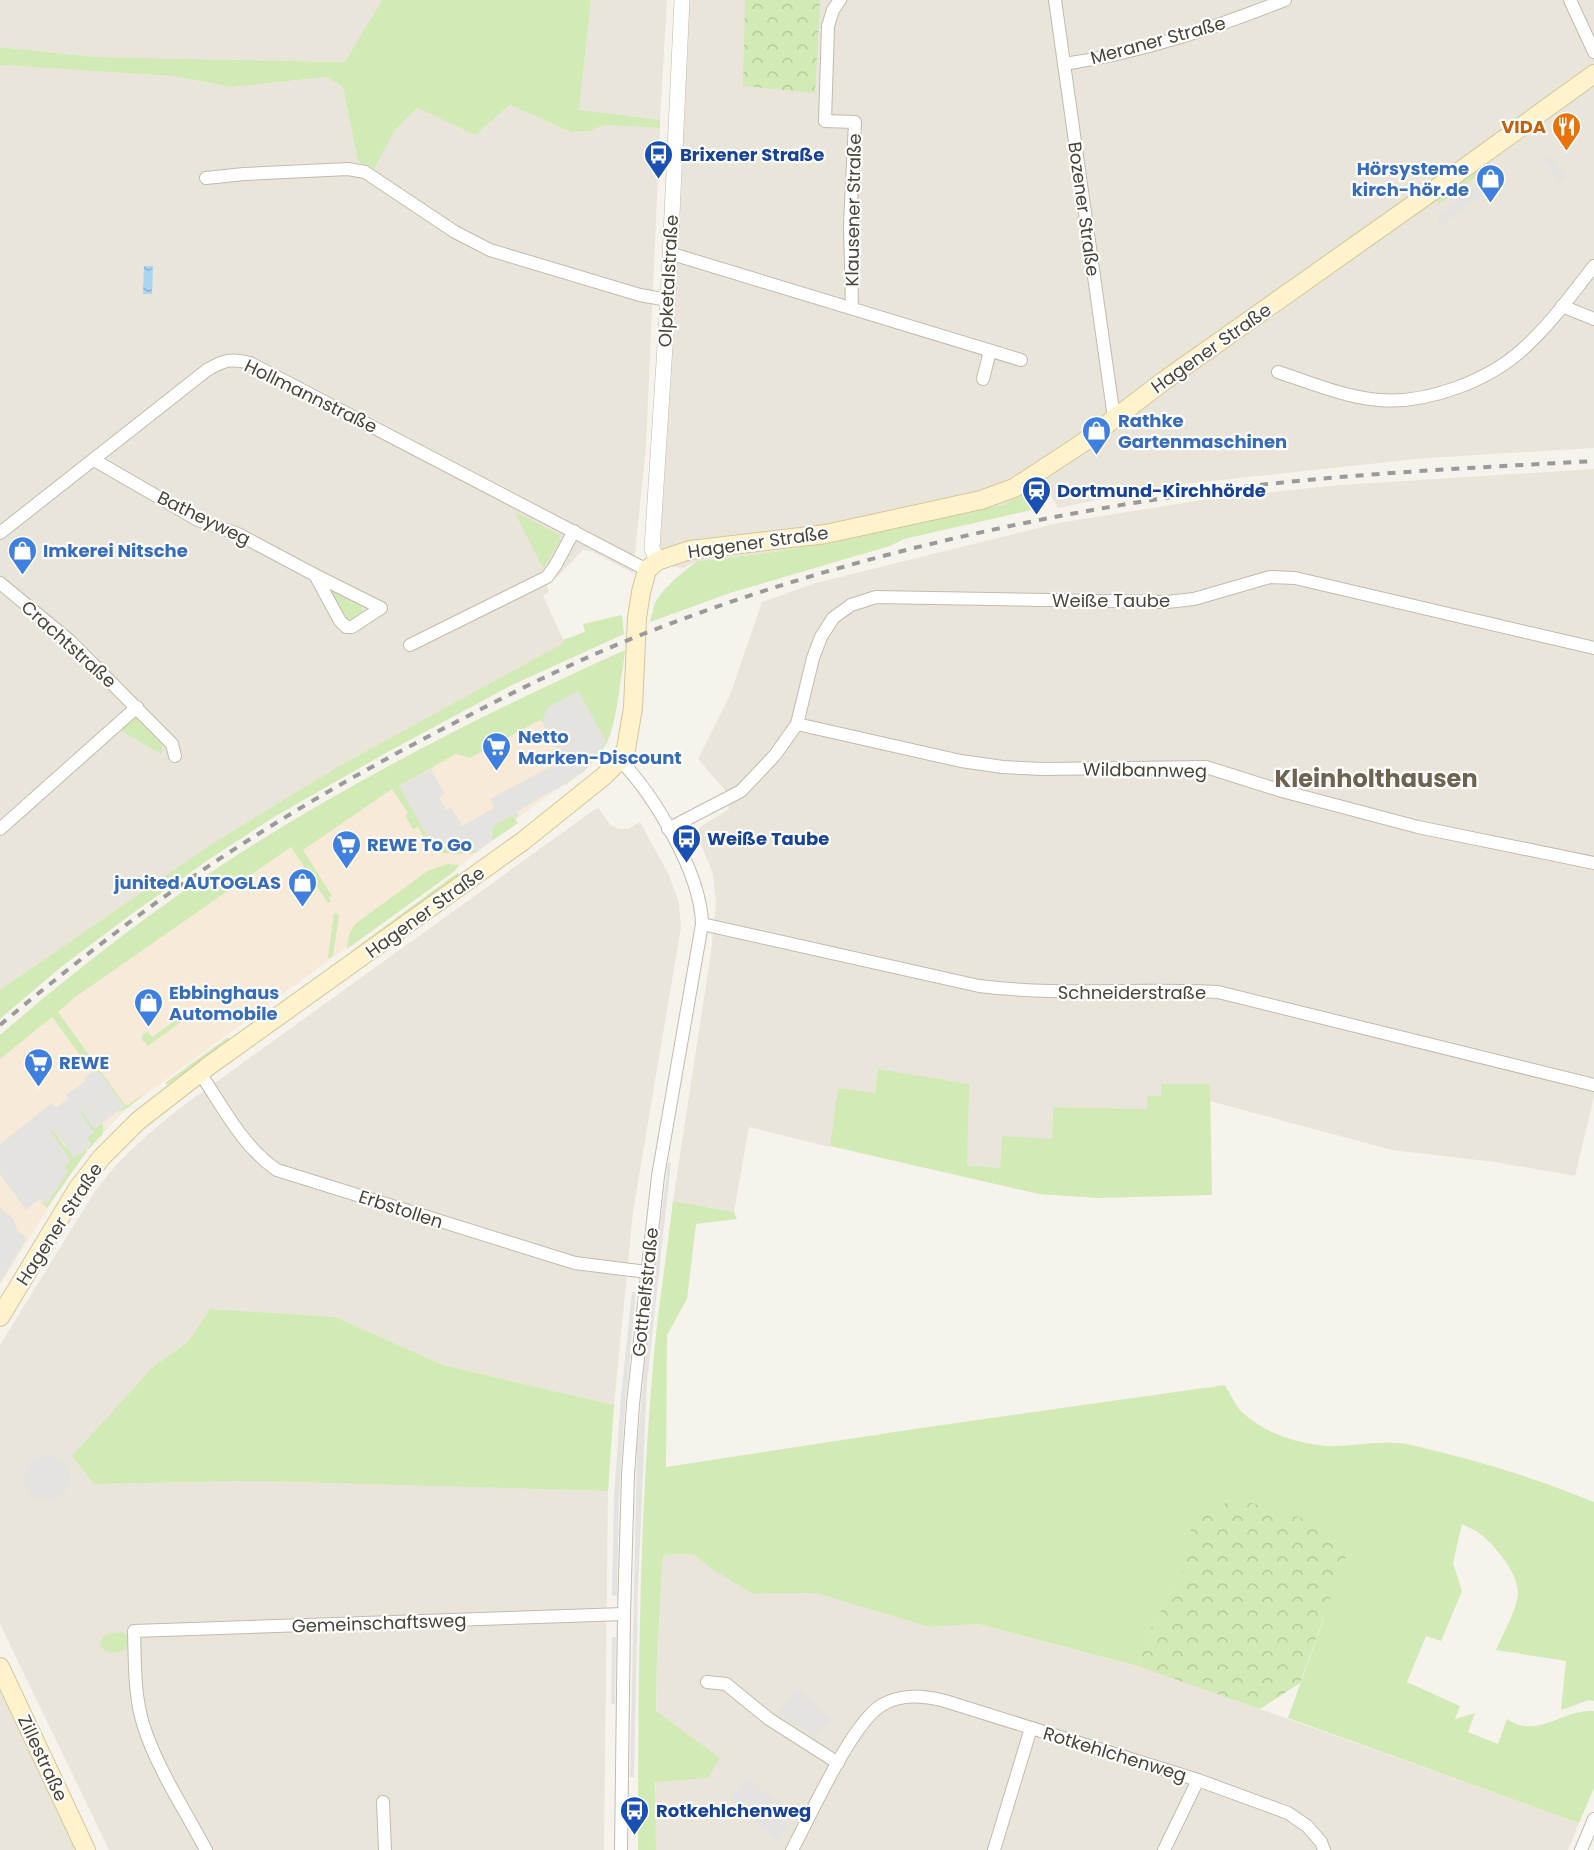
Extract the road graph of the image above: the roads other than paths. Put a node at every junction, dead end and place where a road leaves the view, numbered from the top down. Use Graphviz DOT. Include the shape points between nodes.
graph roads {
  1 [pos="682,0"];
  2 [pos="840,0"];
  3 [pos="1055,0"];
  4 [pos="1285,0"];
  5 [pos="1570,0"];
  6 [pos="1594,52"];
  7 [pos="1064,64"];
  8 [pos="1594,74"];
  9 [pos="206,178"];
  10 [pos="669,253"];
  11 [pos="1594,266"];
  12 [pos="668,300"];
  13 [pos="1562,306"];
  14 [pos="852,308"];
  15 [pos="1594,319"];
  16 [pos="990,351"];
  17 [pos="1021,360"];
  18 [pos="1278,372"];
  19 [pos="983,379"];
  20 [pos="1114,418"];
  21 [pos="94,460"];
  22 [pos="574,531"];
  23 [pos="0,533"];
  24 [pos="652,565"];
  25 [pos="315,575"];
  26 [pos="0,583"];
  27 [pos="410,645"];
  28 [pos="1594,648"];
  29 [pos="137,707"];
  30 [pos="797,724"];
  31 [pos="175,756"];
  32 [pos="620,760"];
  33 [pos="0,829"];
  34 [pos="668,829"];
  35 [pos="1594,863"];
  36 [pos="702,924"];
  37 [pos="200,1073"];
  38 [pos="1594,1085"];
  39 [pos="647,1272"];
  40 [pos="0,1317"];
  41 [pos="624,1614"];
  42 [pos="0,1666"];
  43 [pos="707,1682"];
  44 [pos="1031,1728"];
  45 [pos="838,1763"];
  46 [pos="1198,1780"];
  47 [pos="383,1802"];
  48 [pos="1594,1819"];
  49 [pos="86,1850"];
  50 [pos="206,1850"];
  51 [pos="385,1850"];
  52 [pos="621,1850"];
  53 [pos="792,1850"];
  54 [pos="994,1850"];
  55 [pos="1164,1850"];
  56 [pos="1324,1850"];
  57 [pos="1581,1850"];
  1 -- 10 [label="street, Olpketalstraße"];
  2 -- 14 [label="street, Klausener Straße" via="828,26 825,121 855,122 850,225"];
  3 -- 7 [label="street, Bozener Straße"];
  4 -- 7 [label="street, Meraner Straße" via="1182,36"];
  5 -- 6 [label="street"];
  7 -- 20 [label="street, Bozener Straße"];
  8 -- 20 [label="main road, Hagener Straße"];
  9 -- 12 [label="street" via="336,169 365,172 455,232 490,250"];
  10 -- 12 [label="street, Olpketalstraße"];
  10 -- 14 [label="street"];
  11 -- 13 [label="street"];
  12 -- 24 [label="street, Olpketalstraße"];
  13 -- 15 [label="street"];
  13 -- 18 [label="street" via="1522,350 1488,374 1455,389 1380,400 1329,390"];
  14 -- 16 [label="street"];
  16 -- 17 [label="street"];
  16 -- 19 [label="street"];
  20 -- 24 [label="main road, Hagener Straße" via="1047,468 998,495 826,534 690,550"];
  21 -- 22 [label="street, Hollmannstraße" via="207,370 234,359 250,363"];
  21 -- 23 [label="street, Hollmannstraße"];
  21 -- 25 [label="street, Batheyweg" via="198,520 238,534"];
  22 -- 24 [label="street, Hollmannstraße"];
  22 -- 27 [label="street" via="547,577"];
  24 -- 32 [label="main road, Hagener Straße" via="641,592 633,708 626,749"];
  25 -- 25 [label="street, Batheyweg" via="343,589 381,608 346,627"];
  26 -- 29 [label="street, Crachtstraße" via="70,641"];
  28 -- 30 [label="street, Weiße Taube" via="1294,578 1270,578 1194,599 1167,602 876,597 851,605 833,618 821,637"];
  29 -- 31 [label="street, Crachtstraße" via="172,744"];
  29 -- 33 [label="street"];
  30 -- 34 [label="street, Weiße Taube" via="775,755 741,791"];
  30 -- 35 [label="street, Wildbannweg" via="1002,767 1206,767 1418,827"];
  32 -- 34 [label="street, Gotthelfstraße" via="638,779"];
  32 -- 37 [label="main road, Hagener Straße" via="523,841"];
  34 -- 36 [label="street, Gotthelfstraße" via="695,888"];
  36 -- 38 [label="street, Schneiderstraße" via="979,987 1060,993 1218,992"];
  36 -- 39 [label="street, Gotthelfstraße" via="658,1176"];
  37 -- 39 [label="street, Erbstollen" via="248,1145 277,1170 575,1263"];
  37 -- 40 [label="main road, Hagener Straße" via="138,1121 101,1158 78,1188"];
  39 -- 41 [label="street, Gotthelfstraße" via="629,1463"];
  41 -- 50 [label="street, Gemeinschaftsweg" via="134,1632 137,1691 144,1726 156,1757"];
  41 -- 52 [label="street, Gotthelfstraße"];
  42 -- 49 [label="main road, Zillestraße"];
  43 -- 45 [label="street" via="726,1684 769,1719"];
  44 -- 45 [label="street, Rotkehlchenweg" via="922,1696 898,1698 880,1705 856,1731"];
  44 -- 46 [label="street, Rotkehlchenweg"];
  44 -- 54 [label="street"];
  45 -- 53 [label="street, Rotkehlchenweg"];
  46 -- 55 [label="street"];
  46 -- 56 [label="street, Rotkehlchenweg" via="1288,1813 1307,1826"];
  47 -- 51 [label="street"];
  48 -- 57 [label="street"];
}
